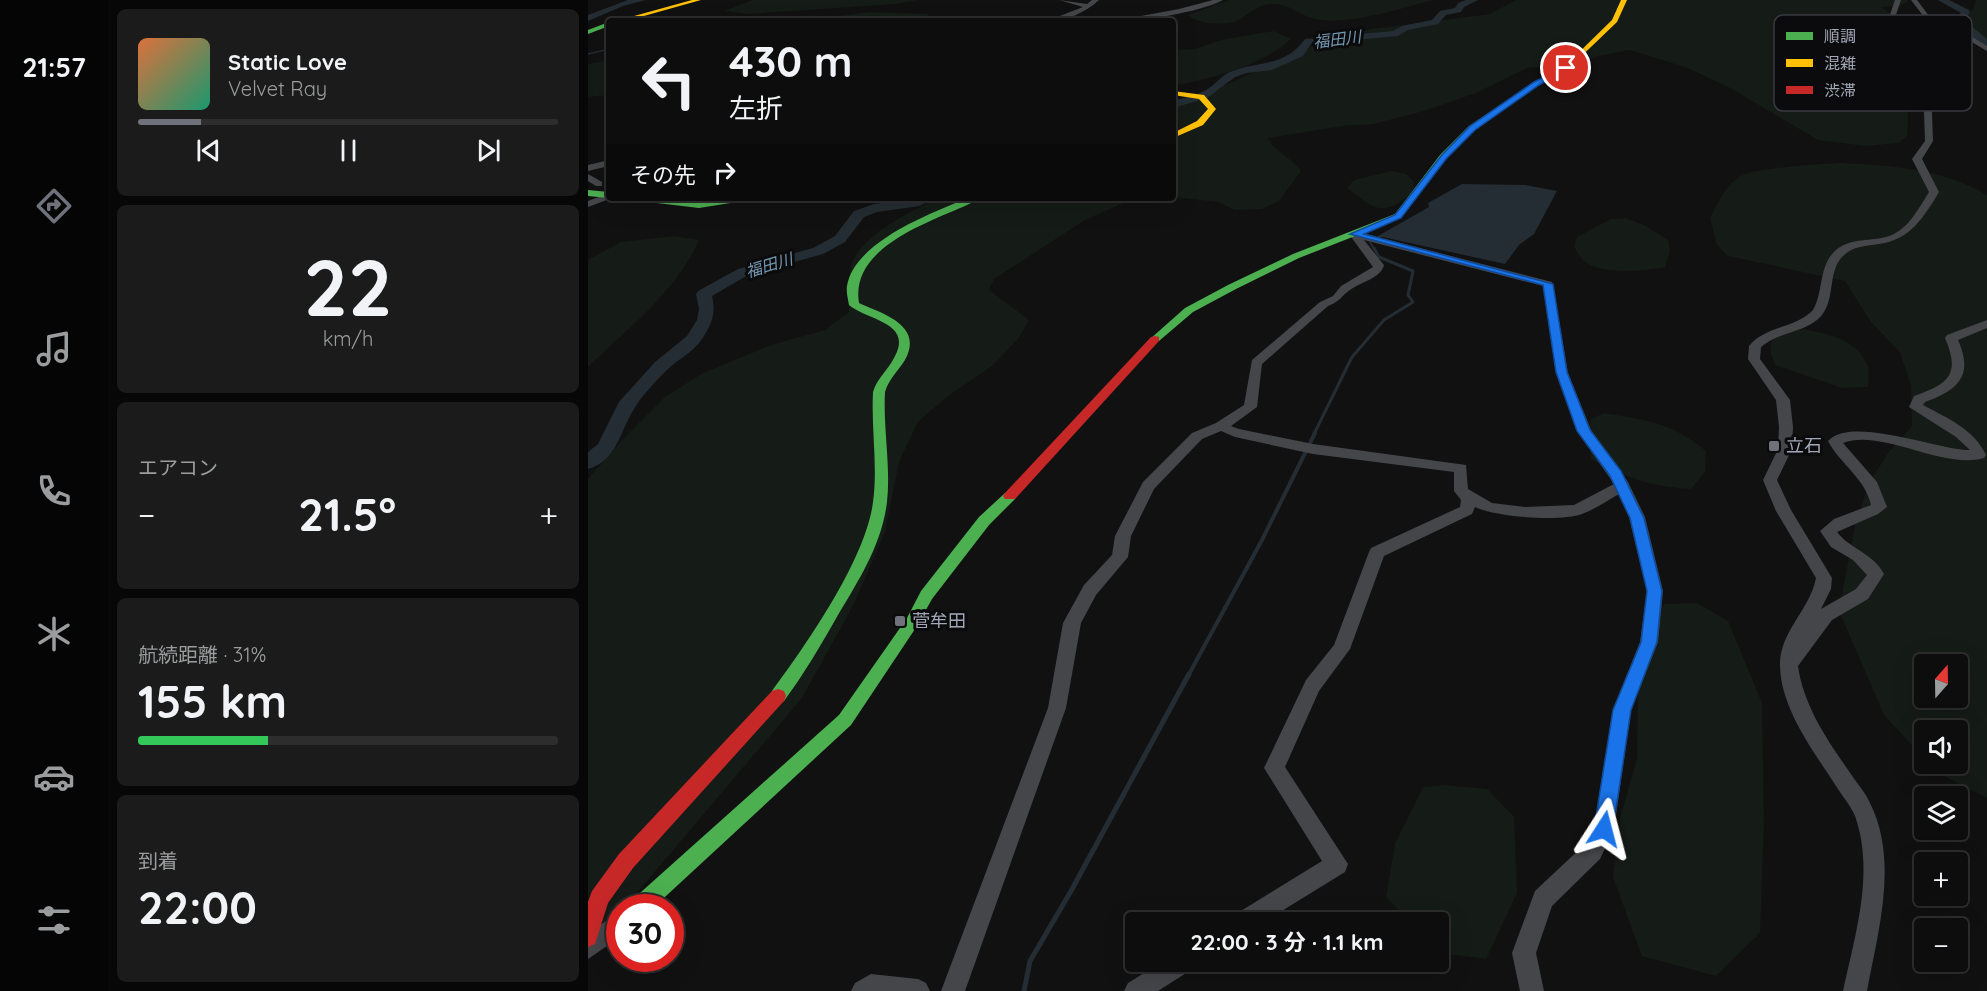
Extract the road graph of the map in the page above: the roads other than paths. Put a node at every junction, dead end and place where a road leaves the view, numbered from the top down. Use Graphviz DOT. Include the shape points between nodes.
graph roads {
  1 [pos="698,0"];
  2 [pos="1062,0"];
  3 [pos="1096,0"];
  4 [pos="1220,0"];
  5 [pos="1624,0"];
  6 [pos="1898,0"];
  7 [pos="1914,0"];
  8 [pos="1086,6"];
  9 [pos="1893,15"];
  10 [pos="1925,15"];
  11 [pos="630,18"];
  12 [pos="1057,18"];
  13 [pos="1136,18"];
  14 [pos="606,25"];
  15 [pos="588,32"];
  16 [pos="1972,38"];
  17 [pos="1987,48"];
  18 [pos="1178,93"];
  19 [pos="1928,111"];
  20 [pos="1176,135"];
  21 [pos="606,164"];
  22 [pos="588,168"];
  23 [pos="588,177"];
  24 [pos="593,188"];
  25 [pos="606,197"];
  26 [pos="665,201"];
  27 [pos="724,201"];
  28 [pos="968,201"];
  29 [pos="588,204"];
  30 [pos="1354,234"];
  31 [pos="1987,324"];
  32 [pos="1221,426"];
  33 [pos="1623,486"];
  34 [pos="1469,498"];
  35 [pos="1789,665"];
  36 [pos="653,894"];
  37 [pos="1260,912"];
  38 [pos="606,934"];
  39 [pos="588,937"];
  40 [pos="588,947"];
  41 [pos="1167,972"];
  42 [pos="863,991"];
  43 [pos="918,991"];
  44 [pos="953,991"];
  45 [pos="1136,991"];
  46 [pos="1532,991"];
  47 [pos="1855,991"];
  1 -- 11 [label="street"];
  2 -- 8 [label="street"];
  3 -- 8 [label="street"];
  4 -- 13 [label="street"];
  5 -- 30 [label="street" via="1615,21 1566,68 1472,128 1398,216"];
  6 -- 9 [label="street"];
  7 -- 10 [label="street"];
  8 -- 12 [label="street"];
  14 -- 15 [label="street"];
  16 -- 17 [label="street"];
  18 -- 20 [label="street" via="1203,97 1212,109 1200,123"];
  19 -- 35 [label="street" via="1929,141 1917,159 1934,192 1917,218 1900,236 1856,244 1840,252 1832,262 1817,313 1805,322 1767,336 1755,346 1754,359 1783,400 1785,449 1770,480 1824,578 1824,590 1791,643"];
  21 -- 22 [label="street"];
  23 -- 24 [label="street"];
  25 -- 29 [label="street"];
  26 -- 27 [label="street" via="699,205"];
  28 -- 39 [label="street" via="880,246 864,263 854,283 855,305 886,319 904,337 902,357 879,390 878,515 849,583 790,683 626,861 599,898"];
  30 -- 32 [label="street" via="1379,265 1378,269 1323,304 1256,363 1250,407"];
  30 -- 33 [label="street" via="1548,284 1558,355 1570,397 1584,431"];
  30 -- 36 [label="street" via="1232,287 1190,310 1153,341 984,520 926,595 906,632 845,720"];
  31 -- 35 [label="street" via="1951,338 1960,357 1956,374 1949,386 1919,399 1916,407 1964,435 1977,448 1978,455 1947,454 1859,434 1843,435 1834,441 1840,454 1877,492 1879,507 1835,524 1828,531 1876,574 1862,594 1826,615"];
  32 -- 34 [label="street" via="1235,433 1306,448 1461,468 1461,491"];
  32 -- 44 [label="street" via="1197,436 1148,486 1123,536 1120,557 1090,590 1072,623 1057,708"];
  33 -- 34 [label="street" via="1577,510 1525,512 1489,508"];
  33 -- 46 [label="street" via="1637,518 1654,591 1649,642 1622,710 1604,829 1592,852 1544,899 1524,953"];
  34 -- 37 [label="street" via="1467,510 1377,552 1341,649 1312,686 1274,768 1337,864"];
  35 -- 47 [label="street" via="1792,685 1810,726 1865,814 1875,857"];
  38 -- 40 [label="street"];
  41 -- 45 [label="street"];
  42 -- 43 [label="street" via="871,986"];
}
